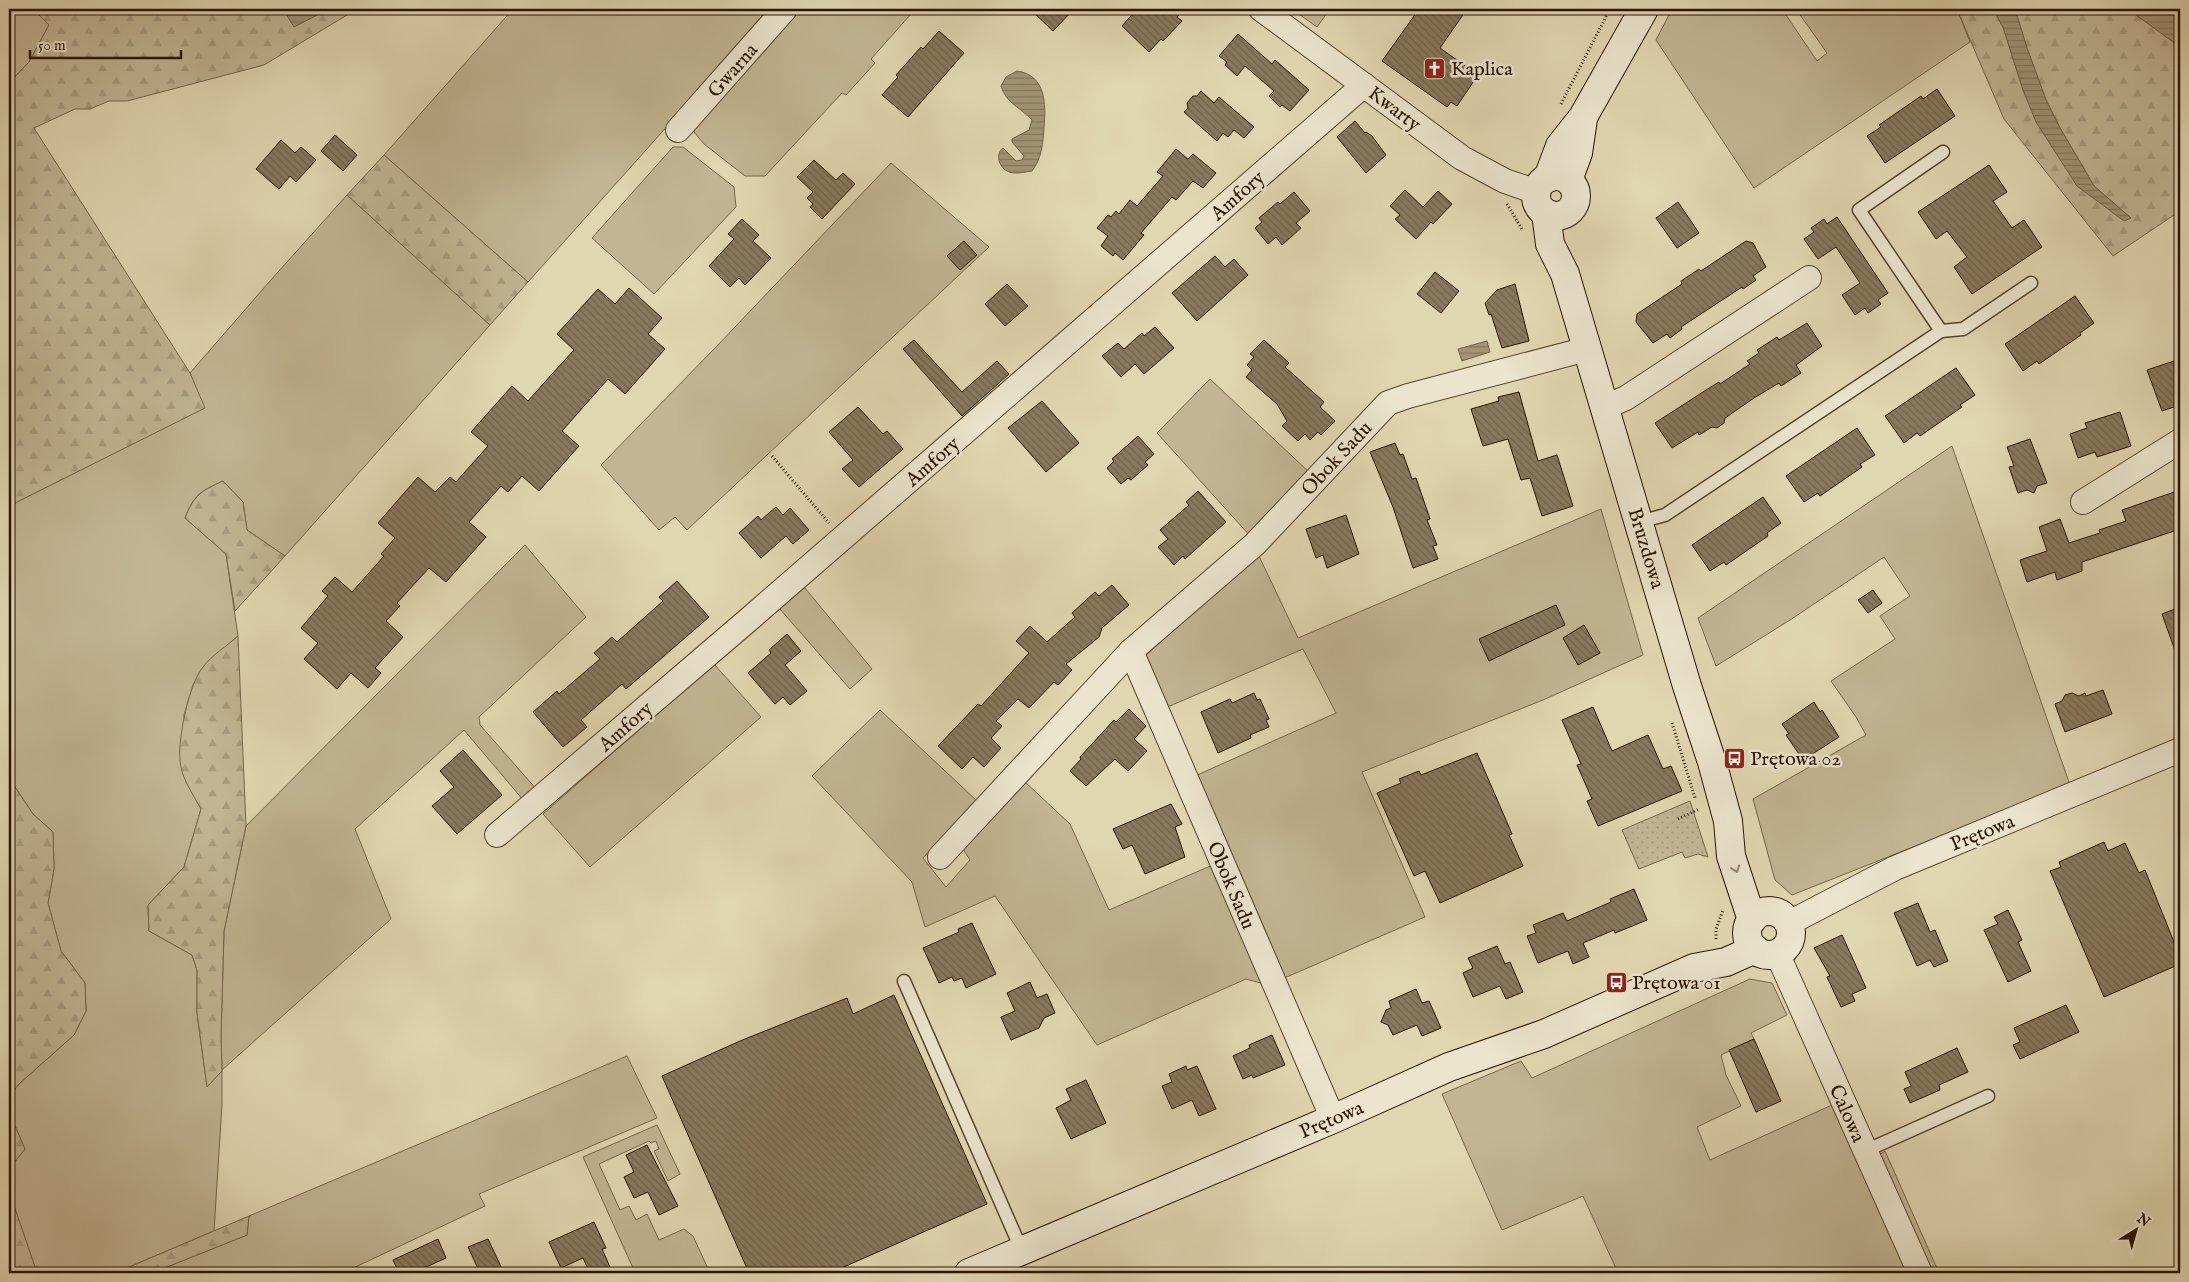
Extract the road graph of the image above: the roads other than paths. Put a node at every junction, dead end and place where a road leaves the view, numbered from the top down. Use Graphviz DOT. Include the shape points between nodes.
graph roads {
  1 [pos="785,9"];
  2 [pos="1262,9"];
  3 [pos="1644,9"];
  4 [pos="1364,85"];
  5 [pos="678,130"];
  6 [pos="1943,152"];
  7 [pos="1553,195"];
  8 [pos="1809,278"];
  9 [pos="2031,283"];
  10 [pos="1941,331"];
  11 [pos="1588,349"];
  12 [pos="1605,407"];
  13 [pos="2180,441"];
  14 [pos="2083,502"];
  15 [pos="1639,522"];
  16 [pos="1131,652"];
  17 [pos="2180,750"];
  18 [pos="498,835"];
  19 [pos="940,857"];
  20 [pos="1765,932"];
  21 [pos="904,981"];
  22 [pos="1988,1096"];
  23 [pos="1333,1119"];
  24 [pos="1865,1150"];
  25 [pos="1022,1251"];
  26 [pos="969,1273"];
  27 [pos="1920,1273"];
  1 -- 5 [label="street, Gwarna"];
  2 -- 4 [label="street, Kwarty"];
  3 -- 7 [label="street, Bruzdowa" via="1571,112 1578,153"];
  4 -- 7 [label="street, Kwarty" via="1462,158 1506,181"];
  4 -- 18 [label="street, Amfory"];
  6 -- 10 [label="lane" via="1859,210"];
  7 -- 11 [label="street, Bruzdowa" via="1550,244 1565,274"];
  8 -- 12 [label="street" via="1626,398"];
  9 -- 10 [label="lane" via="1963,329"];
  10 -- 15 [label="lane" via="1665,514"];
  11 -- 12 [label="street, Bruzdowa"];
  11 -- 16 [label="street, Obok Sadu" via="1388,403 1255,544"];
  12 -- 15 [label="street, Bruzdowa"];
  13 -- 14 [label="street"];
  15 -- 20 [label="street, Bruzdowa" via="1728,821 1731,856"];
  16 -- 19 [label="street, Obok Sadu"];
  16 -- 23 [label="street, Obok Sadu"];
  17 -- 20 [label="street, Prętowa" via="1895,868"];
  20 -- 23 [label="street, Prętowa" via="1726,962 1694,968 1544,1034 1449,1067"];
  20 -- 24 [label="street, Calowa"];
  21 -- 25 [label="lane"];
  22 -- 24 [label="lane"];
  23 -- 25 [label="street, Prętowa"];
  24 -- 27 [label="street, Calowa"];
  25 -- 26 [label="street, Prętowa"];
}
